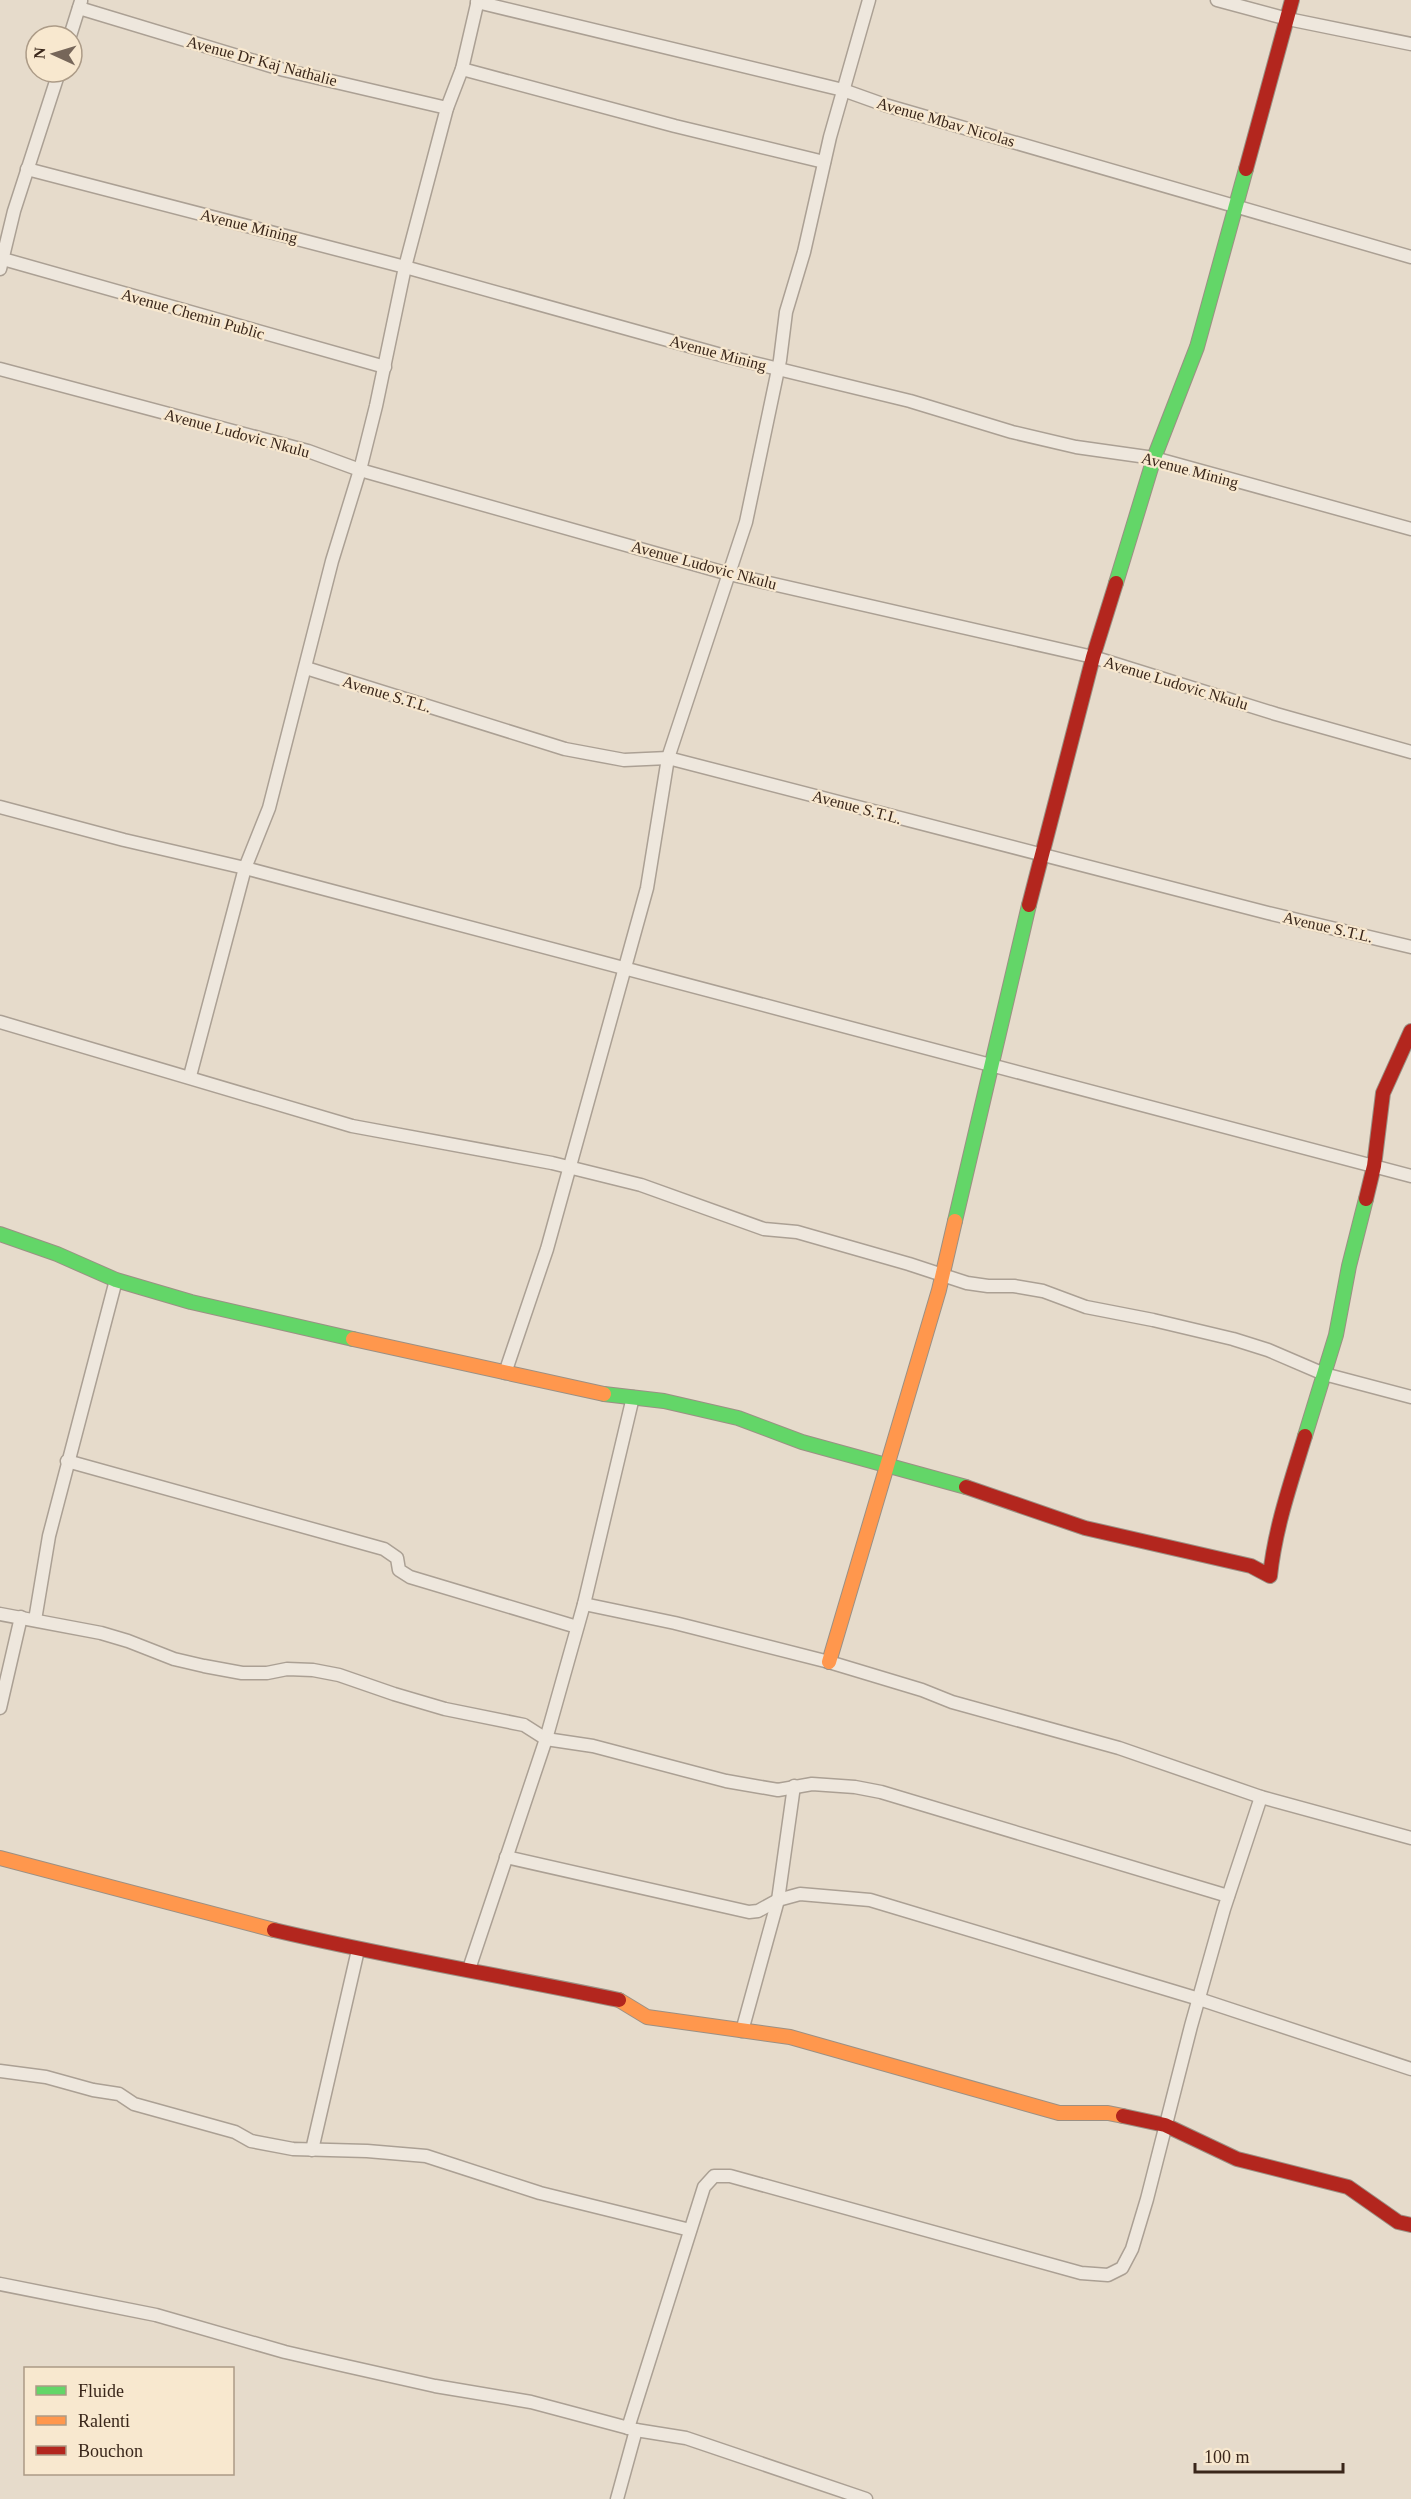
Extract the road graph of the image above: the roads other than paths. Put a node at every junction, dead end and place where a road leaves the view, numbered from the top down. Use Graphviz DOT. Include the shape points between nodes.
graph roads {
  1 [pos="869,0"];
  2 [pos="1218,0"];
  3 [pos="1292,0"];
  4 [pos="477,1"];
  5 [pos="80,4"];
  6 [pos="1288,19"];
  7 [pos="74,24"];
  8 [pos="1411,44"];
  9 [pos="462,69"];
  10 [pos="54,84"];
  11 [pos="843,90"];
  12 [pos="447,108"];
  13 [pos="824,162"];
  14 [pos="27,169"];
  15 [pos="1236,208"];
  16 [pos="1411,257"];
  17 [pos="1,264"];
  18 [pos="405,267"];
  19 [pos="385,367"];
  20 [pos="0,369"];
  21 [pos="778,369"];
  22 [pos="1154,458"];
  23 [pos="360,470"];
  24 [pos="1411,529"];
  25 [pos="729,574"];
  26 [pos="1093,657"];
  27 [pos="306,668"];
  28 [pos="1411,752"];
  29 [pos="668,758"];
  30 [pos="0,807"];
  31 [pos="1041,855"];
  32 [pos="245,868"];
  33 [pos="1411,947"];
  34 [pos="625,968"];
  35 [pos="0,1022"];
  36 [pos="1411,1031"];
  37 [pos="992,1065"];
  38 [pos="190,1076"];
  39 [pos="1374,1166"];
  40 [pos="570,1168"];
  41 [pos="1411,1176"];
  42 [pos="0,1234"];
  43 [pos="943,1274"];
  44 [pos="116,1280"];
  45 [pos="505,1374"];
  46 [pos="1324,1374"];
  47 [pos="633,1397"];
  48 [pos="1411,1397"];
  49 [pos="68,1461"];
  50 [pos="888,1465"];
  51 [pos="584,1604"];
  52 [pos="0,1614"];
  53 [pos="21,1617"];
  54 [pos="35,1620"];
  55 [pos="577,1628"];
  56 [pos="829,1662"];
  57 [pos="0,1708"];
  58 [pos="546,1739"];
  59 [pos="794,1786"];
  60 [pos="1261,1797"];
  61 [pos="1411,1838"];
  62 [pos="506,1857"];
  63 [pos="0,1858"];
  64 [pos="1228,1896"];
  65 [pos="778,1900"];
  66 [pos="358,1950"];
  67 [pos="469,1969"];
  68 [pos="1199,1999"];
  69 [pos="742,2031"];
  70 [pos="1411,2069"];
  71 [pos="0,2071"];
  72 [pos="1165,2125"];
  73 [pos="312,2150"];
  74 [pos="1411,2224"];
  75 [pos="690,2230"];
  76 [pos="0,2284"];
  77 [pos="632,2429"];
  78 [pos="617,2499"];
  79 [pos="866,2499"];
  1 -- 11 [label="street"];
  2 -- 6 [label="street"];
  3 -- 6 [label="street"];
  4 -- 9 [label="street"];
  4 -- 11 [label="street, Avenue Mbav Nicolas"];
  5 -- 7 [label="street"];
  5 -- 12 [label="street, Avenue Dr Kaj Nathalie" via="284,70"];
  6 -- 8 [label="street"];
  6 -- 15 [label="street"];
  9 -- 12 [label="street"];
  9 -- 13 [label="street"];
  10 -- 14 [label="street"];
  11 -- 13 [label="street"];
  11 -- 15 [label="street, Avenue Mbav Nicolas"];
  12 -- 18 [label="street"];
  13 -- 21 [label="street" via="786,312"];
  14 -- 17 [label="street"];
  14 -- 18 [label="street, Avenue Mining"];
  15 -- 16 [label="street, Avenue Mbav Nicolas"];
  15 -- 22 [label="street" via="1197,348"];
  17 -- 19 [label="street, Avenue Chemin Public"];
  18 -- 19 [label="street"];
  18 -- 21 [label="street, Avenue Mining"];
  19 -- 23 [label="street"];
  20 -- 23 [label="street, Avenue Ludovic Nkulu" via="308,451"];
  21 -- 22 [label="street, Avenue Mining" via="910,401 1012,432 1076,447"];
  21 -- 25 [label="street" via="746,522"];
  22 -- 24 [label="street, Avenue Mining"];
  22 -- 26 [label="street"];
  23 -- 25 [label="street, Avenue Ludovic Nkulu"];
  23 -- 27 [label="street" via="332,561"];
  25 -- 26 [label="street, Avenue Ludovic Nkulu"];
  25 -- 29 [label="street"];
  26 -- 28 [label="street, Avenue Ludovic Nkulu"];
  26 -- 31 [label="street"];
  27 -- 29 [label="street, Avenue S.T.L." via="565,749 624,760"];
  27 -- 32 [label="street" via="269,808"];
  29 -- 31 [label="street, Avenue S.T.L."];
  29 -- 34 [label="street" via="648,888"];
  30 -- 32 [label="street"];
  31 -- 33 [label="street, Avenue S.T.L."];
  31 -- 37 [label="street"];
  32 -- 34 [label="street"];
  32 -- 38 [label="street"];
  34 -- 37 [label="street"];
  34 -- 40 [label="street"];
  35 -- 38 [label="street"];
  36 -- 39 [label="street" via="1383,1093"];
  37 -- 39 [label="street"];
  37 -- 43 [label="street"];
  38 -- 40 [label="street" via="352,1126"];
  39 -- 41 [label="street"];
  39 -- 46 [label="street"];
  40 -- 43 [label="street" via="641,1185 764,1229 797,1232"];
  40 -- 45 [label="street"];
  42 -- 44 [label="street"];
  43 -- 46 [label="street" via="967,1283 1043,1291 1086,1308 1233,1339"];
  43 -- 50 [label="street"];
  44 -- 45 [label="street" via="192,1302"];
  44 -- 49 [label="street"];
  45 -- 47 [label="street" via="590,1393"];
  46 -- 48 [label="street"];
  46 -- 50 [label="street" via="1275,1536 1270,1576 1251,1566 1085,1528 992,1495"];
  47 -- 50 [label="street" via="738,1418 802,1442"];
  47 -- 51 [label="street"];
  49 -- 54 [label="street" via="49,1536"];
  49 -- 55 [label="street" via="384,1549 398,1558 399,1570 410,1578"];
  50 -- 56 [label="street"];
  51 -- 55 [label="street"];
  51 -- 56 [label="street"];
  52 -- 53 [label="street"];
  53 -- 54 [label="street"];
  53 -- 57 [label="street"];
  54 -- 58 [label="street" via="128,1641 174,1659 242,1673 287,1669 339,1675 437,1707 524,1725"];
  55 -- 58 [label="street"];
  56 -- 60 [label="street" via="952,1702 1119,1748"];
  58 -- 59 [label="street" via="593,1746 755,1786 778,1790"];
  58 -- 62 [label="street"];
  59 -- 64 [label="street" via="831,1785 881,1792"];
  59 -- 65 [label="street"];
  60 -- 61 [label="street"];
  60 -- 64 [label="street"];
  62 -- 65 [label="street" via="749,1912"];
  62 -- 67 [label="street"];
  63 -- 66 [label="street"];
  64 -- 68 [label="street"];
  65 -- 68 [label="street" via="800,1894 870,1900"];
  65 -- 69 [label="street"];
  66 -- 67 [label="street"];
  66 -- 73 [label="street"];
  67 -- 69 [label="street" via="622,2001 647,2017"];
  68 -- 70 [label="street"];
  68 -- 72 [label="street"];
  69 -- 72 [label="street" via="790,2037 1059,2113 1108,2113"];
  71 -- 73 [label="street" via="119,2094 134,2104 251,2140"];
  72 -- 74 [label="street" via="1237,2159 1348,2187 1398,2222"];
  72 -- 75 [label="street" via="1132,2248 1122,2268 1108,2275 1081,2273 730,2176 714,2176 704,2187"];
  73 -- 75 [label="street" via="426,2156 540,2193"];
  75 -- 77 [label="street"];
  76 -- 77 [label="street" via="156,2315 285,2352 435,2386 531,2402"];
  77 -- 78 [label="street"];
  77 -- 79 [label="street" via="686,2438"];
}
